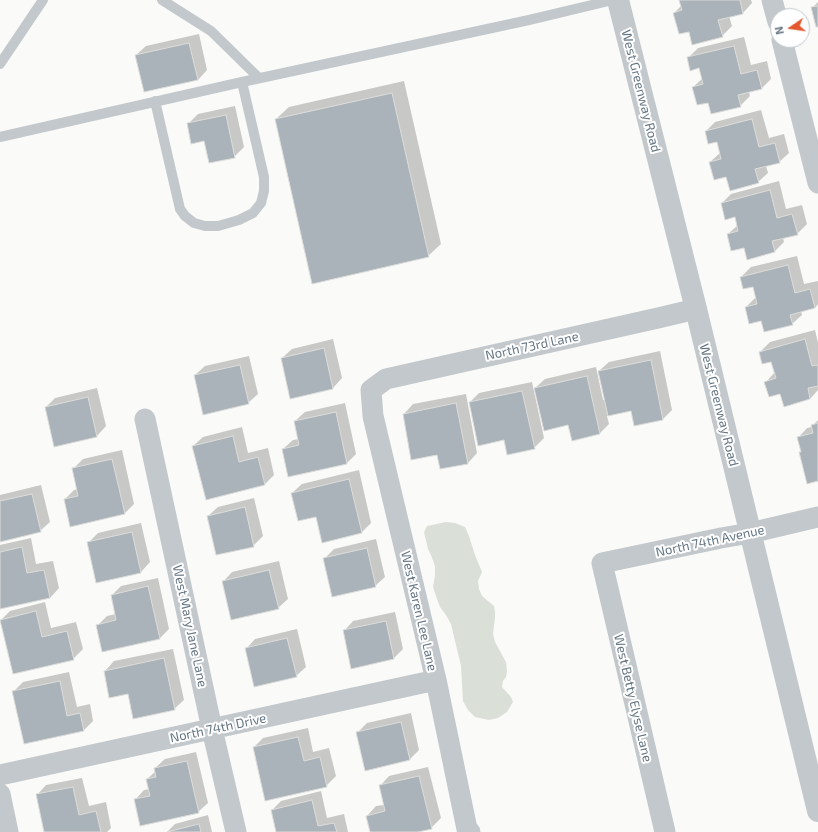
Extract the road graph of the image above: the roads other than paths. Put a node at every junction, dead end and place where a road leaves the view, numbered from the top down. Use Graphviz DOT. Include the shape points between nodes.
graph roads {
  1 [pos="43,0"];
  2 [pos="162,0"];
  3 [pos="613,0"];
  4 [pos="618,0"];
  5 [pos="784,48"];
  6 [pos="0,64"];
  7 [pos="259,78"];
  8 [pos="242,82"];
  9 [pos="155,101"];
  10 [pos="0,137"];
  11 [pos="818,183"];
  12 [pos="696,309"];
  13 [pos="371,390"];
  14 [pos="146,419"];
  15 [pos="818,517"];
  16 [pos="750,533"];
  17 [pos="602,563"];
  18 [pos="436,680"];
  19 [pos="212,729"];
  20 [pos="0,775"];
  21 [pos="0,794"];
  22 [pos="818,811"];
  23 [pos="8,832"];
  24 [pos="236,832"];
  25 [pos="470,832"];
  26 [pos="665,832"];
  1 -- 6 [label="lane"];
  2 -- 7 [label="lane" via="211,31"];
  3 -- 7 [label="lane"];
  4 -- 12 [label="street, West Greenway Road"];
  5 -- 11 [label="street"];
  7 -- 8 [label="lane"];
  8 -- 9 [label="lane"];
  8 -- 9 [label="lane" via="264,177 264,191 261,203 253,213 218,226 194,223 180,209"];
  9 -- 10 [label="lane"];
  12 -- 13 [label="street, North 73rd Lane" via="386,379"];
  12 -- 16 [label="street, West Greenway Road"];
  13 -- 18 [label="street, West Karen Lee Lane" via="373,416"];
  14 -- 19 [label="street, West Mary Jane Lane"];
  15 -- 16 [label="street, North 74th Avenue"];
  16 -- 17 [label="street, North 74th Avenue"];
  16 -- 22 [label="street, West Greenway Road"];
  17 -- 26 [label="street, West Betty Elyse Lane"];
  18 -- 19 [label="street, North 74th Drive"];
  18 -- 25 [label="street, West Karen Lee Lane" via="467,829"];
  19 -- 20 [label="street, North 74th Drive"];
  19 -- 24 [label="street, West Mary Jane Lane"];
  21 -- 23 [label="street"];
}
